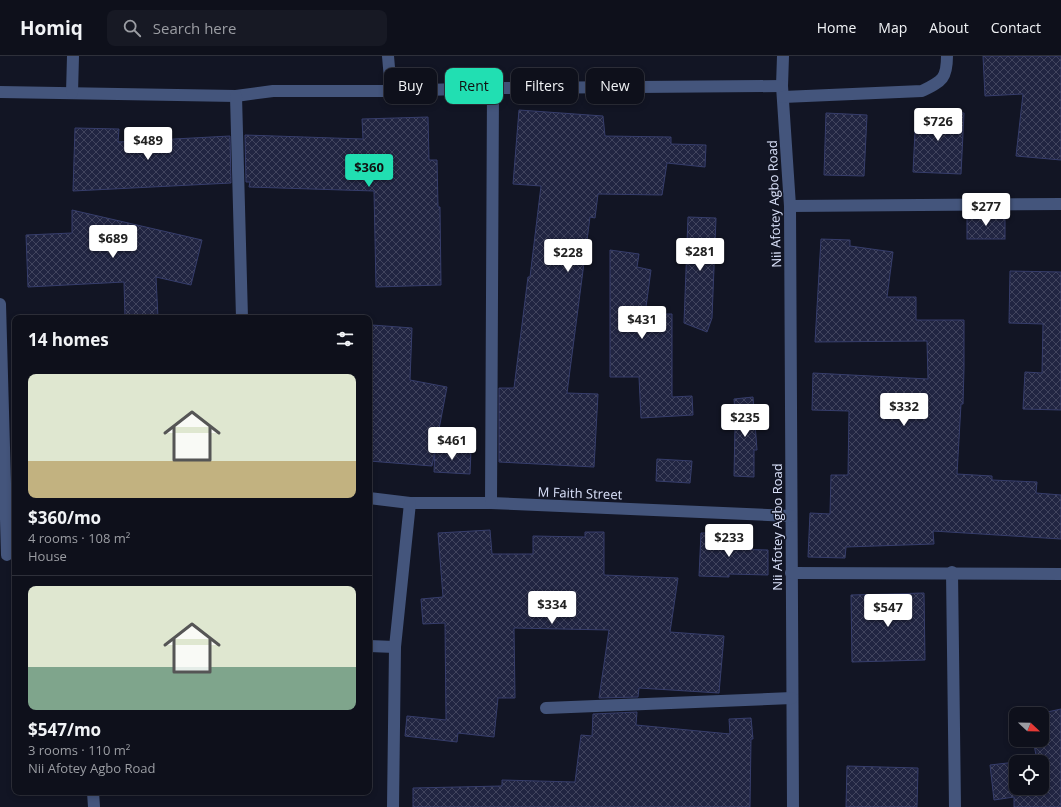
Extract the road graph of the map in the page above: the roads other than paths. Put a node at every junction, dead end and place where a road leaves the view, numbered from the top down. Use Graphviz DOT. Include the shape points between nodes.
graph roads {
  1 [pos="72,56"];
  2 [pos="388,56"];
  3 [pos="783,56"];
  4 [pos="947,56"];
  5 [pos="389,68"];
  6 [pos="503,88"];
  7 [pos="384,91"];
  8 [pos="0,92"];
  9 [pos="783,92"];
  10 [pos="72,93"];
  11 [pos="236,96"];
  12 [pos="493,104"];
  13 [pos="1061,204"];
  14 [pos="790,206"];
  15 [pos="0,304"];
  16 [pos="242,315"];
  17 [pos="372,498"];
  18 [pos="410,503"];
  19 [pos="491,503"];
  20 [pos="791,516"];
  21 [pos="7,555"];
  22 [pos="952,572"];
  23 [pos="791,573"];
  24 [pos="1061,574"];
  25 [pos="372,646"];
  26 [pos="395,647"];
  27 [pos="792,698"];
  28 [pos="546,708"];
  29 [pos="93,795"];
  30 [pos="94,807"];
  31 [pos="393,807"];
  32 [pos="793,807"];
  33 [pos="955,807"];
  1 -- 10 [label="street"];
  2 -- 5 [label="street"];
  3 -- 9 [label="street, Nii Afotey Agbo Road"];
  4 -- 9 [label="street" via="947,68 940,82 922,91"];
  6 -- 9 [label="street"];
  7 -- 11 [label="street" via="273,92"];
  8 -- 10 [label="street"];
  9 -- 14 [label="street, Nii Afotey Agbo Road"];
  10 -- 11 [label="street"];
  11 -- 16 [label="street"];
  12 -- 19 [label="street"];
  13 -- 14 [label="street"];
  14 -- 20 [label="street, Nii Afotey Agbo Road"];
  15 -- 21 [label="street"];
  17 -- 18 [label="street, M Faith Street"];
  18 -- 19 [label="street, M Faith Street"];
  18 -- 26 [label="street"];
  19 -- 20 [label="street, M Faith Street"];
  20 -- 23 [label="street, Nii Afotey Agbo Road"];
  22 -- 23 [label="street"];
  22 -- 24 [label="street"];
  22 -- 33 [label="street"];
  23 -- 27 [label="street, Nii Afotey Agbo Road"];
  25 -- 26 [label="street"];
  26 -- 31 [label="street"];
  27 -- 28 [label="street"];
  27 -- 32 [label="street, Nii Afotey Agbo Road"];
  29 -- 30 [label="street"];
}
